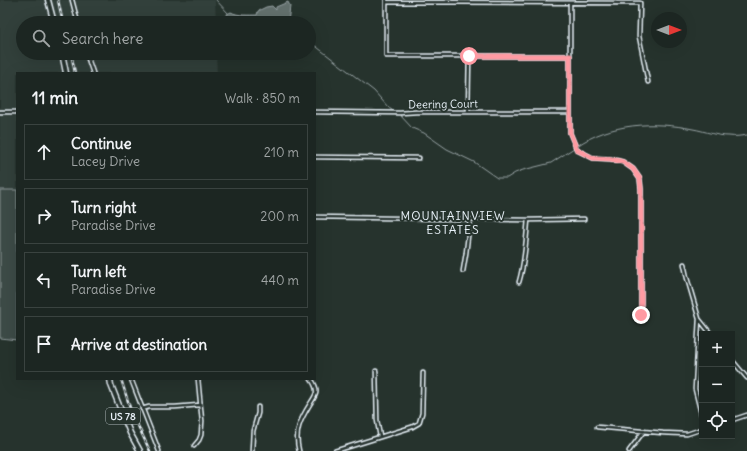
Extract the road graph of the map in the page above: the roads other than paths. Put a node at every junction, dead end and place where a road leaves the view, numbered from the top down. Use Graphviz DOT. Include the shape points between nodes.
graph roads {
  1 [pos="48,0"];
  2 [pos="72,0"];
  3 [pos="386,1"];
  4 [pos="570,3"];
  5 [pos="52,16"];
  6 [pos="76,16"];
  7 [pos="469,56"];
  8 [pos="570,56"];
  9 [pos="63,60"];
  10 [pos="88,60"];
  11 [pos="66,72"];
  12 [pos="93,72"];
  13 [pos="648,82"];
  14 [pos="0,112"];
  15 [pos="16,112"];
  16 [pos="316,112"];
  17 [pos="468,112"];
  18 [pos="570,112"];
  19 [pos="316,157"];
  20 [pos="419,158"];
  21 [pos="316,217"];
  22 [pos="470,219"];
  23 [pos="584,219"];
  24 [pos="528,220"];
  25 [pos="684,264"];
  26 [pos="463,271"];
  27 [pos="519,282"];
  28 [pos="641,315"];
  29 [pos="699,319"];
  30 [pos="709,331"];
  31 [pos="735,364"];
  32 [pos="376,371"];
  33 [pos="423,373"];
  34 [pos="747,378"];
  35 [pos="110,380"];
  36 [pos="131,380"];
  37 [pos="198,380"];
  38 [pos="312,380"];
  39 [pos="200,405"];
  40 [pos="699,405"];
  41 [pos="258,407"];
  42 [pos="142,409"];
  43 [pos="747,416"];
  44 [pos="735,419"];
  45 [pos="597,427"];
  46 [pos="699,430"];
  47 [pos="644,431"];
  48 [pos="380,437"];
  49 [pos="194,446"];
  50 [pos="140,451"];
  51 [pos="159,451"];
  52 [pos="252,451"];
  53 [pos="299,451"];
  54 [pos="335,451"];
  55 [pos="628,451"];
  1 -- 5 [label="main road"];
  2 -- 6 [label="street"];
  3 -- 4 [label="street"];
  3 -- 7 [label="street" via="386,56"];
  4 -- 8 [label="street"];
  4 -- 13 [label="street" via="640,3 639,36"];
  7 -- 8 [label="street"];
  7 -- 17 [label="street"];
  8 -- 18 [label="street"];
  9 -- 11 [label="main road"];
  10 -- 12 [label="street"];
  14 -- 15 [label="street"];
  16 -- 17 [label="street, Deering Court"];
  17 -- 18 [label="street, Deering Court"];
  18 -- 28 [label="street" via="570,133 577,150 593,158 623,162 633,169 640,179"];
  19 -- 20 [label="street"];
  21 -- 22 [label="street"];
  22 -- 24 [label="street"];
  22 -- 26 [label="street"];
  23 -- 24 [label="street"];
  24 -- 27 [label="street"];
  25 -- 29 [label="street"];
  29 -- 30 [label="street"];
  29 -- 40 [label="street" via="695,389"];
  31 -- 34 [label="street"];
  32 -- 48 [label="street"];
  33 -- 48 [label="street" via="422,413 419,422"];
  35 -- 50 [label="main road, US 78" via="130,433"];
  36 -- 42 [label="street"];
  37 -- 39 [label="street"];
  38 -- 53 [label="street" via="316,386 316,394 298,429"];
  39 -- 42 [label="street"];
  39 -- 49 [label="street" via="201,435"];
  41 -- 52 [label="street"];
  42 -- 51 [label="street"];
  43 -- 44 [label="street"];
  45 -- 47 [label="street"];
  46 -- 47 [label="street" via="686,434"];
  47 -- 55 [label="street"];
  48 -- 54 [label="street"];
}
